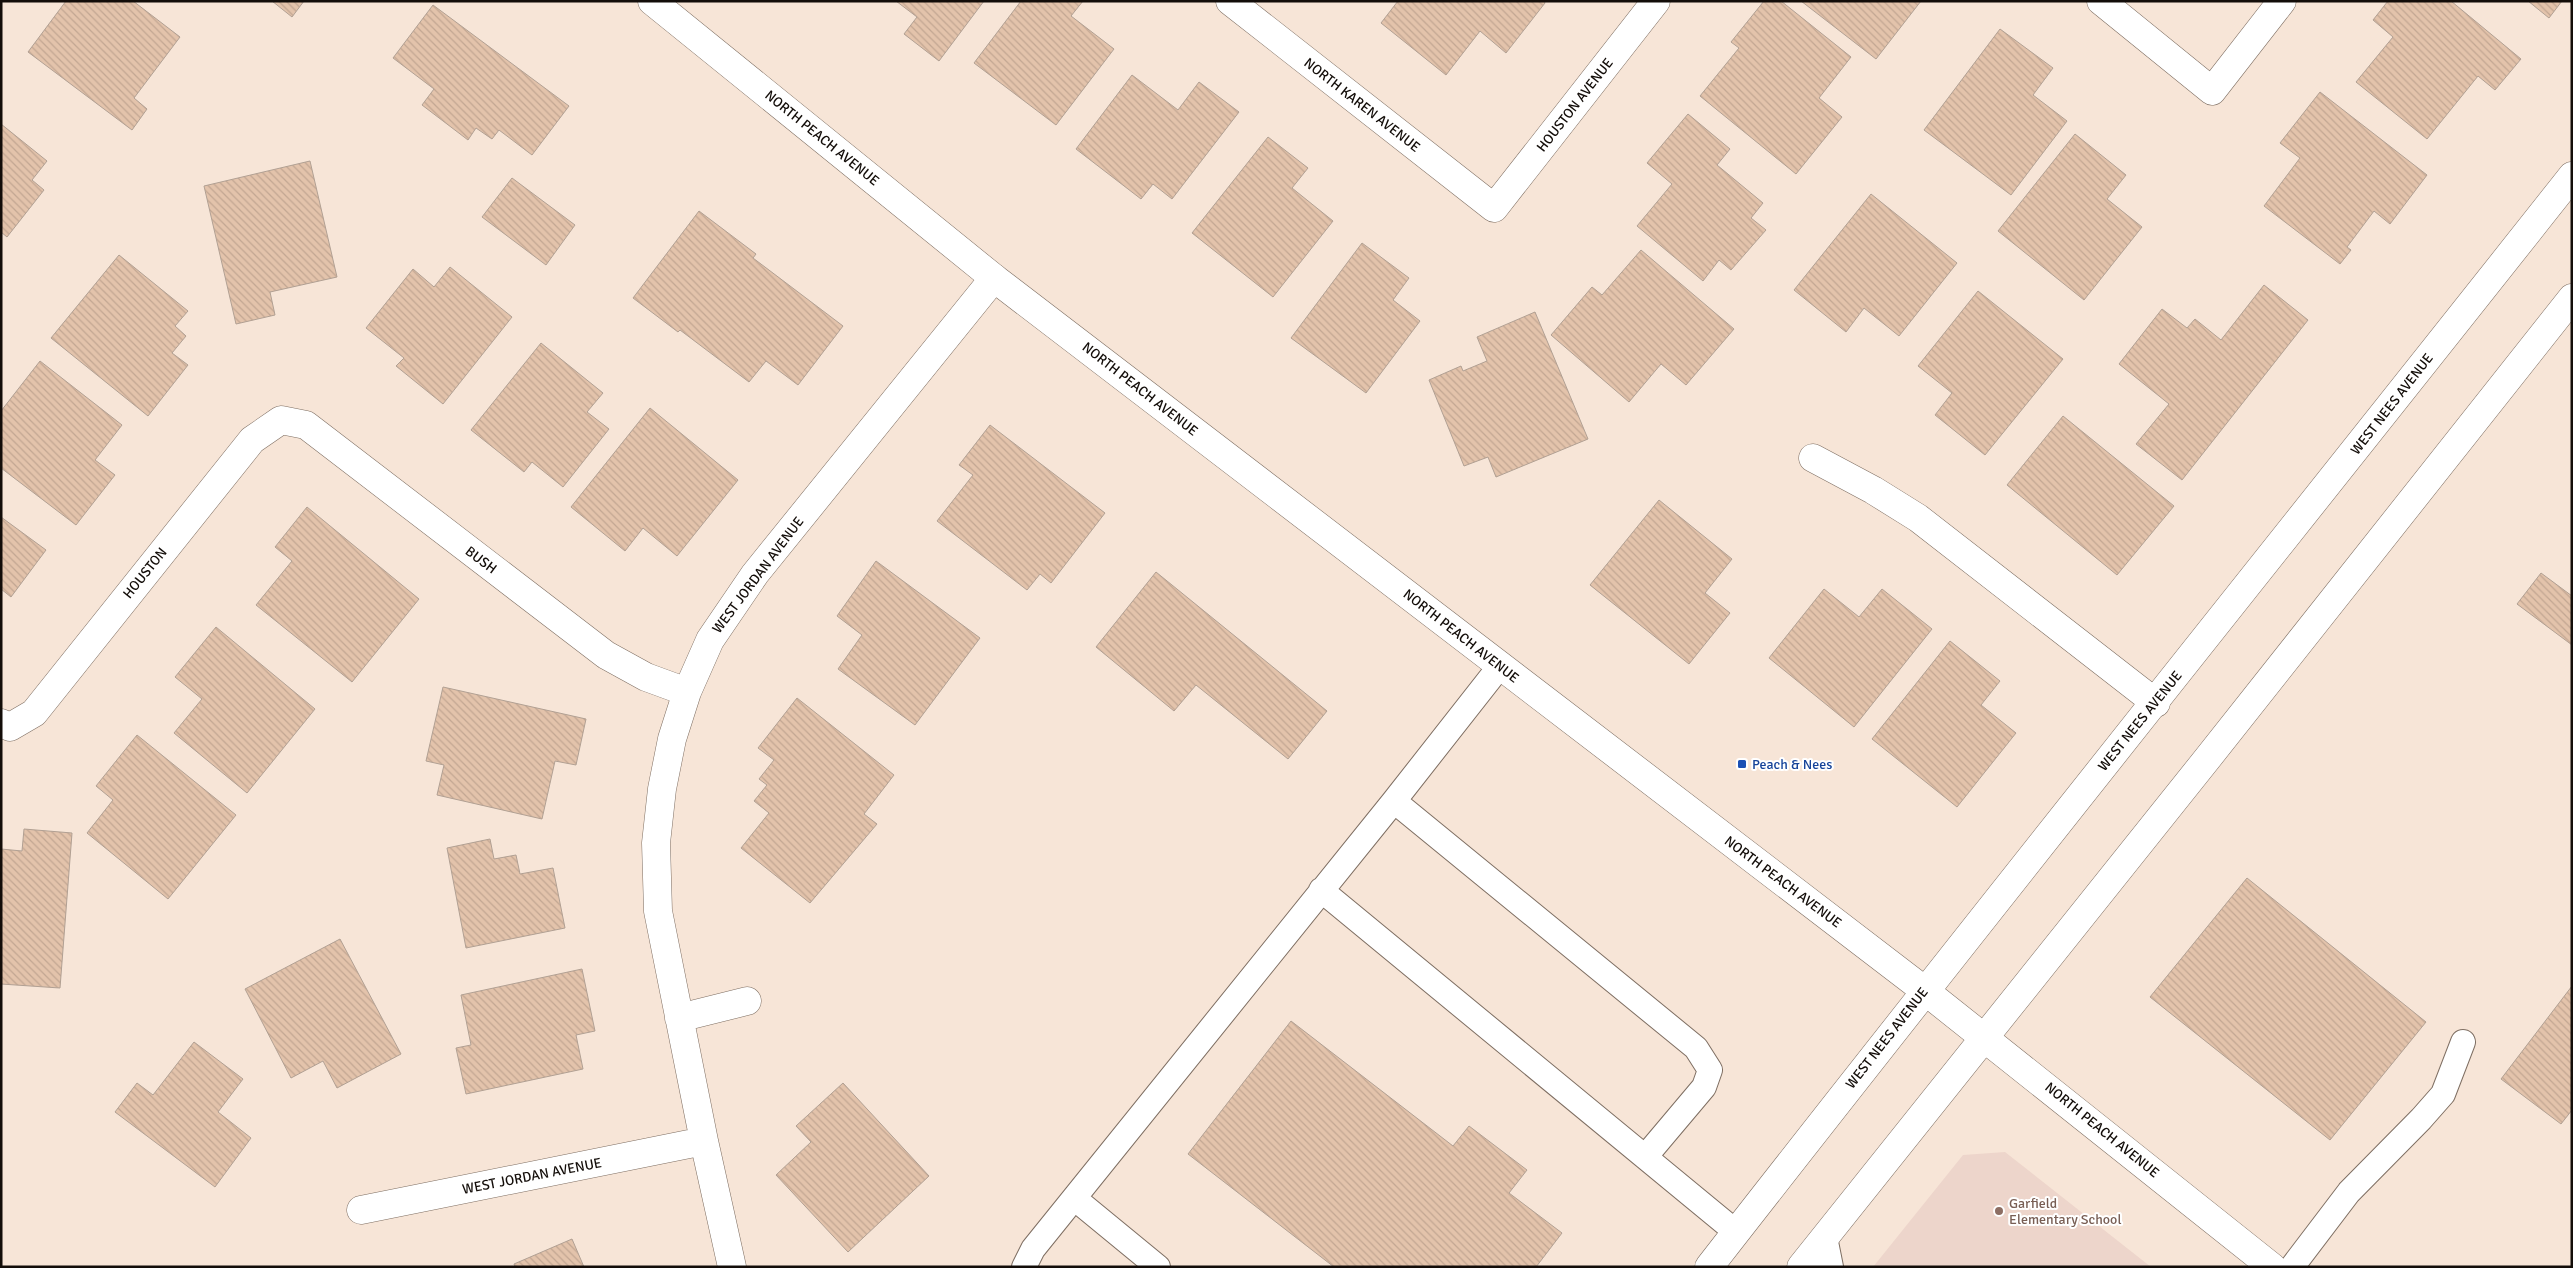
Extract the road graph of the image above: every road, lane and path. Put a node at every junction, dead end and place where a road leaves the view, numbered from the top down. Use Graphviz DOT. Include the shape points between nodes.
graph roads {
  1 [pos="652,1"];
  2 [pos="1230,1"];
  3 [pos="1656,1"];
  4 [pos="2101,1"];
  5 [pos="2282,1"];
  6 [pos="2572,176"];
  7 [pos="1494,208"];
  8 [pos="994,278"];
  9 [pos="2572,298"];
  10 [pos="281,420"];
  11 [pos="1813,458"];
  12 [pos="1500,666"];
  13 [pos="687,692"];
  14 [pos="2156,702"];
  15 [pos="6,725"];
  16 [pos="1394,801"];
  17 [pos="1321,890"];
  18 [pos="1924,990"];
  19 [pos="747,1001"];
  20 [pos="679,1018"];
  21 [pos="1984,1037"];
  22 [pos="2463,1042"];
  23 [pos="704,1141"];
  24 [pos="1645,1157"];
  25 [pos="1074,1198"];
  26 [pos="361,1210"];
  27 [pos="1736,1232"];
  28 [pos="1825,1237"];
  29 [pos="732,1267"];
  30 [pos="1024,1267"];
  31 [pos="1158,1267"];
  32 [pos="1709,1267"];
  33 [pos="1801,1267"];
  34 [pos="1831,1267"];
  35 [pos="2272,1267"];
  36 [pos="2292,1267"];
  1 -- 8 [label="street, NORTH PEACH AVENUE"];
  2 -- 7 [label="street, NORTH KAREN AVENUE"];
  3 -- 7 [label="street, HOUSTON AVENUE"];
  4 -- 5 [label="street" via="2212,91"];
  6 -- 14 [label="street, WEST NEES AVENUE"];
  8 -- 12 [label="street, NORTH PEACH AVENUE"];
  8 -- 13 [label="street, WEST JORDAN AVENUE" via="755,574 710,640"];
  9 -- 21 [label="street"];
  10 -- 13 [label="street, BUSH" via="306,425 606,655 646,677"];
  10 -- 15 [label="street, HOUSTON" via="252,440 34,713"];
  11 -- 14 [label="street" via="1918,518"];
  12 -- 16 [label="lane"];
  12 -- 18 [label="street, NORTH PEACH AVENUE"];
  13 -- 20 [label="street, WEST JORDAN AVENUE" via="672,738 663,781 656,843 658,911"];
  14 -- 18 [label="street, WEST NEES AVENUE"];
  16 -- 17 [label="lane"];
  16 -- 24 [label="lane" via="1696,1048 1710,1070 1704,1087"];
  17 -- 24 [label="lane"];
  17 -- 25 [label="lane"];
  18 -- 21 [label="street, NORTH PEACH AVENUE"];
  18 -- 27 [label="street, WEST NEES AVENUE"];
  19 -- 20 [label="street"];
  20 -- 23 [label="street, WEST JORDAN AVENUE"];
  21 -- 28 [label="street"];
  21 -- 35 [label="street, NORTH PEACH AVENUE"];
  22 -- 36 [label="lane" via="2443,1094 2349,1192"];
  23 -- 26 [label="street, WEST JORDAN AVENUE"];
  23 -- 29 [label="street, WEST JORDAN AVENUE"];
  24 -- 27 [label="lane"];
  25 -- 30 [label="lane"];
  25 -- 31 [label="lane"];
  27 -- 32 [label="street, WEST NEES AVENUE"];
  28 -- 33 [label="street"];
  28 -- 34 [label="lane"];
}
